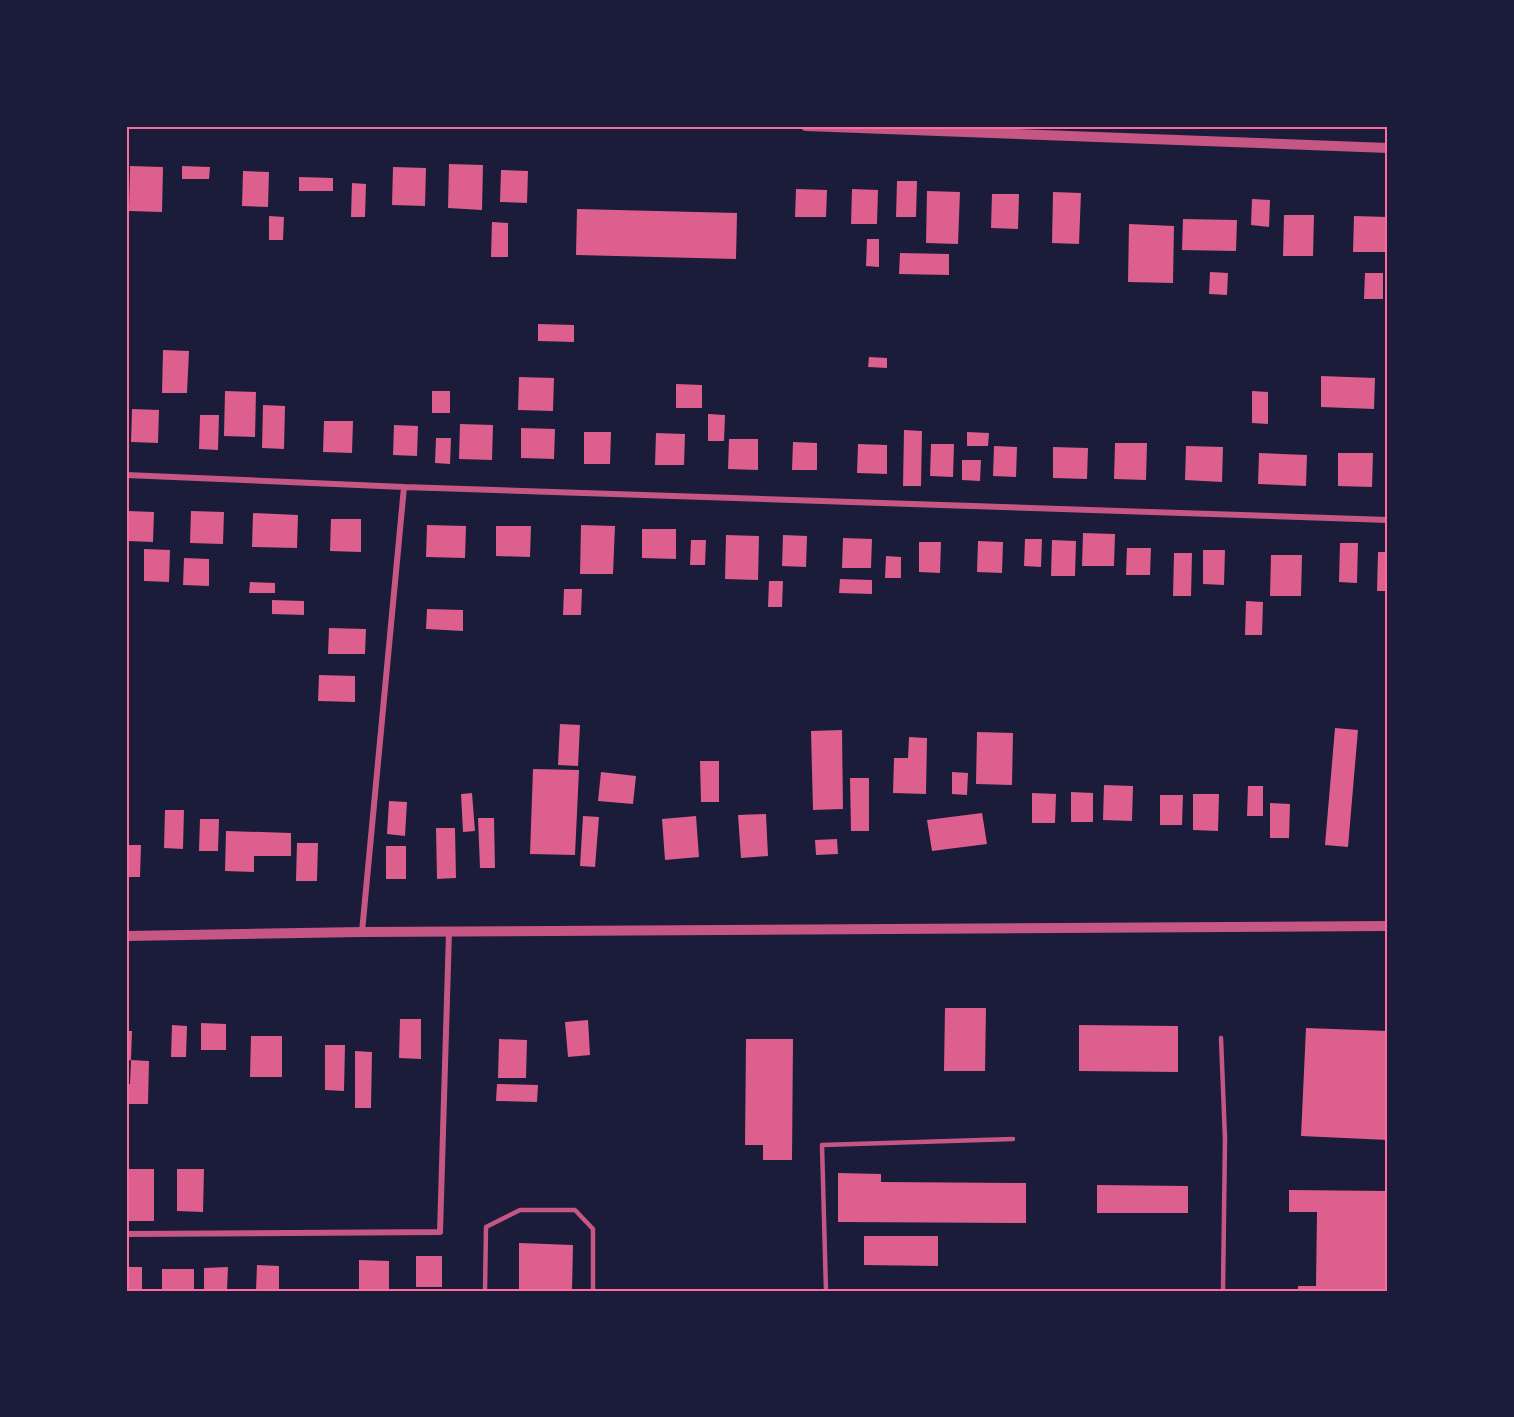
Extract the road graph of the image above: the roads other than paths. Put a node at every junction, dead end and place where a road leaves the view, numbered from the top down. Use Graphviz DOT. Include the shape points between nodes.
graph roads {
  1 [pos="806,126"];
  2 [pos="1388,148"];
  3 [pos="126,475"];
  4 [pos="404,488"];
  5 [pos="1388,508"];
  6 [pos="1388,926"];
  7 [pos="362,932"];
  8 [pos="448,932"];
  9 [pos="126,936"];
  10 [pos="1221,1038"];
  11 [pos="1013,1138"];
  12 [pos="126,1234"];
  13 [pos="485,1291"];
  14 [pos="593,1291"];
  15 [pos="826,1291"];
  16 [pos="1223,1291"];
  1 -- 2 [label="street"];
  3 -- 4 [label="street"];
  4 -- 5 [label="street" via="1388,520"];
  4 -- 7 [label="street"];
  6 -- 8 [label="street"];
  7 -- 8 [label="street"];
  7 -- 9 [label="street"];
  8 -- 12 [label="street" via="440,1232"];
  10 -- 16 [label="lane" via="1225,1139"];
  11 -- 15 [label="lane" via="822,1145"];
  13 -- 14 [label="lane" via="486,1227 520,1210 575,1210 593,1229"];
}
